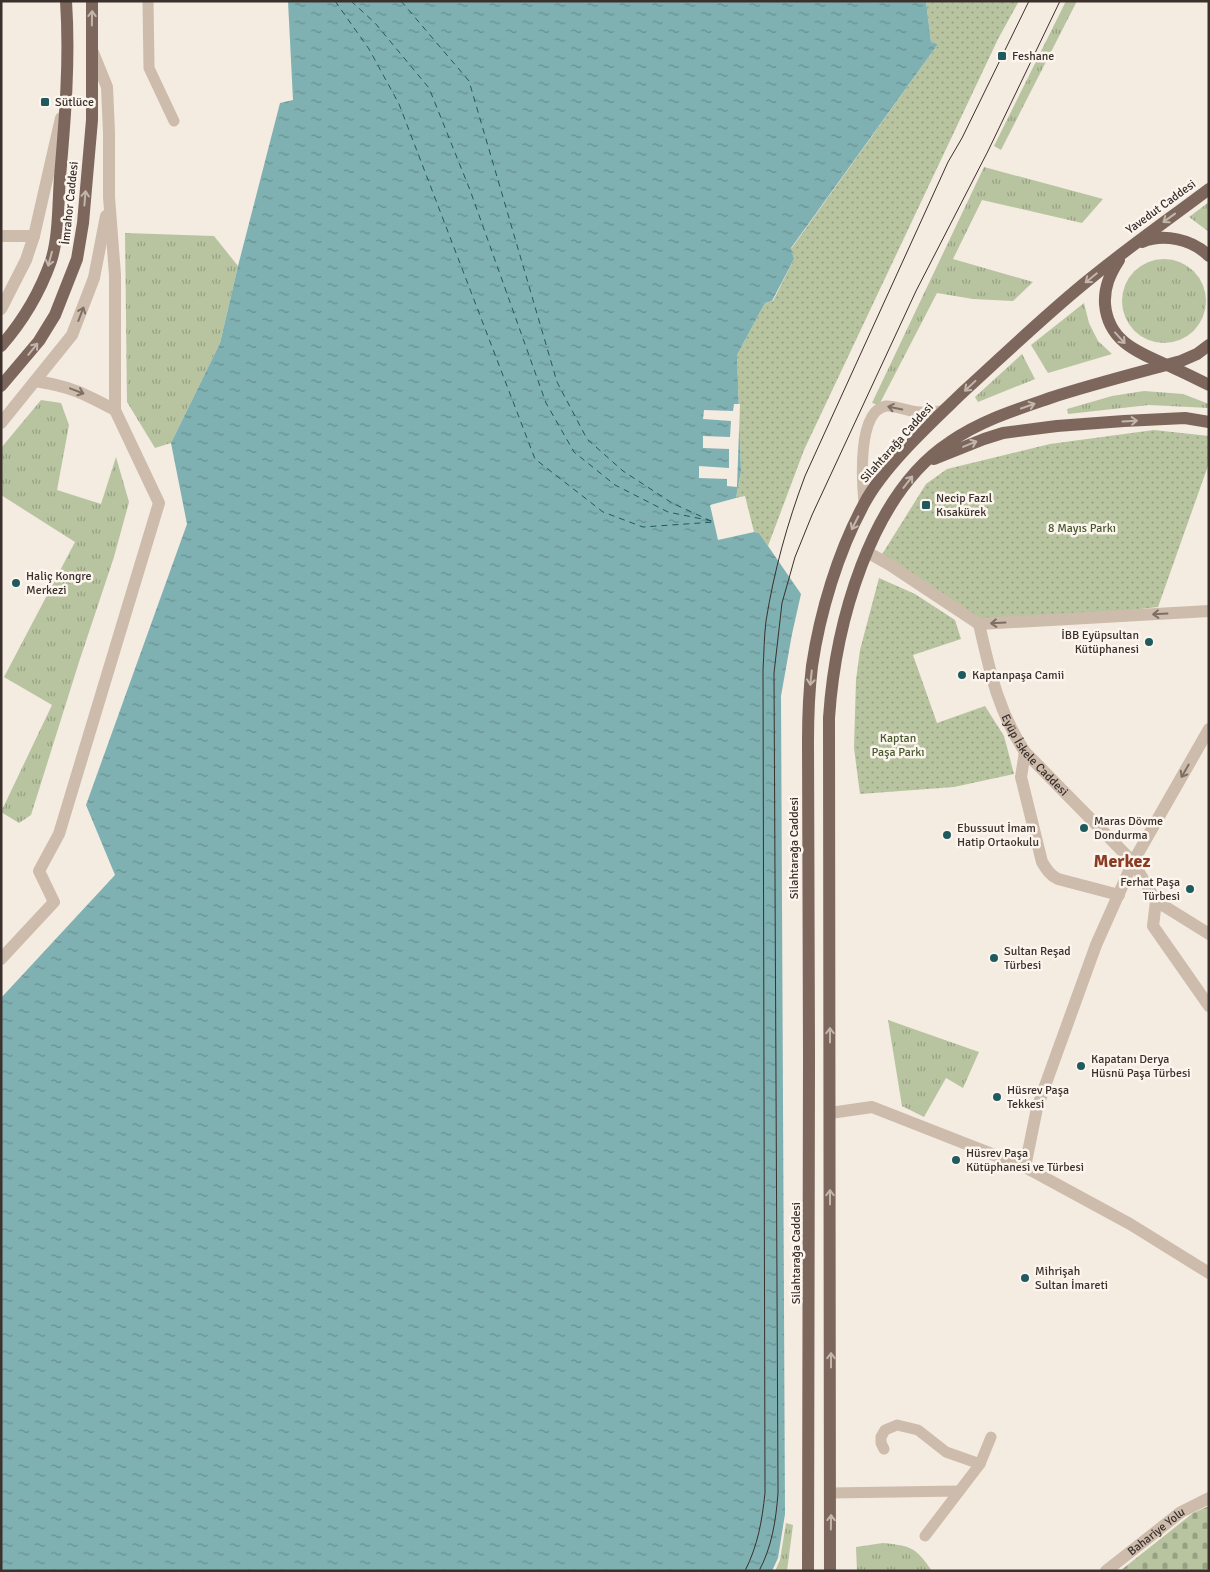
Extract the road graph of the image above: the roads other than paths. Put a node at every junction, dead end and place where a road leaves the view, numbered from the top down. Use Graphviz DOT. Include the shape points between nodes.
graph roads {
  1 [pos="66,1"];
  2 [pos="92,1"];
  3 [pos="148,1"];
  4 [pos="92,49"];
  5 [pos="66,96"];
  6 [pos="174,121"];
  7 [pos="1209,190"];
  8 [pos="109,197"];
  9 [pos="1,236"];
  10 [pos="34,236"];
  11 [pos="1129,248"];
  12 [pos="1209,256"];
  13 [pos="1,309"];
  14 [pos="1209,345"];
  15 [pos="1,346"];
  16 [pos="1166,365"];
  17 [pos="35,381"];
  18 [pos="1209,385"];
  19 [pos="1,386"];
  20 [pos="115,410"];
  21 [pos="944,411"];
  22 [pos="1209,422"];
  23 [pos="1,423"];
  24 [pos="925,463"];
  25 [pos="864,503"];
  26 [pos="867,552"];
  27 [pos="1209,611"];
  28 [pos="978,624"];
  29 [pos="1209,730"];
  30 [pos="1025,752"];
  31 [pos="1133,862"];
  32 [pos="1119,894"];
  33 [pos="1156,901"];
  34 [pos="1209,934"];
  35 [pos="1,959"];
  36 [pos="1209,1006"];
  37 [pos="830,1113"];
  38 [pos="1025,1167"];
  39 [pos="1209,1273"];
  40 [pos="991,1437"];
  41 [pos="884,1449"];
  42 [pos="980,1464"];
  43 [pos="959,1491"];
  44 [pos="832,1493"];
  45 [pos="1209,1498"];
  46 [pos="925,1536"];
  47 [pos="808,1571"];
  48 [pos="830,1571"];
  49 [pos="1106,1571"];
  1 -- 5 [label="main road, İmrahor Caddesi"];
  4 -- 2 [label="main road, İmrahor Caddesi, one-way"];
  3 -- 6 [label="lane" via="149,68"];
  4 -- 8 [label="street" via="107,86"];
  19 -- 4 [label="main road, İmrahor Caddesi, one-way" via="39,341 55,315 77,259 92,120"];
  5 -- 10 [label="street"];
  5 -- 15 [label="main road, İmrahor Caddesi, one-way" via="57,222 51,259 29,308"];
  7 -- 11 [label="main road, Yavedut Caddesi, one-way"];
  17 -- 8 [label="street, one-way" via="72,335 94,278"];
  8 -- 20 [label="street" via="115,275"];
  9 -- 10 [label="street"];
  10 -- 13 [label="street" via="26,260"];
  11 -- 12 [label="main road" via="1160,237 1192,244"];
  11 -- 16 [label="main road, one-way" via="1109,275 1105,295 1110,327 1139,353"];
  11 -- 21 [label="main road, Silahtarağa Caddesi, one-way" via="1019,340"];
  14 -- 16 [label="main road" via="1197,354"];
  16 -- 18 [label="main road"];
  24 -- 16 [label="main road, one-way" via="949,442 1004,414 1074,390"];
  17 -- 20 [label="street, one-way" via="82,392"];
  17 -- 23 [label="street"];
  20 -- 35 [label="street" via="158,503 59,834 39,871 54,902"];
  21 -- 25 [label="main road, Silahtarağa Caddesi" via="891,466"];
  21 -- 25 [label="lane, one-way" via="919,412 886,406 876,411 864,437 861,477"];
  24 -- 22 [label="main road, one-way" via="1003,433 1057,426 1185,418"];
  26 -- 24 [label="main road, one-way" via="886,511"];
  25 -- 47 [label="main road, Silahtarağa Caddesi, one-way" via="850,532 824,611 809,696"];
  26 -- 28 [label="street"];
  37 -- 26 [label="main road, one-way" via="829,718 847,613"];
  27 -- 28 [label="street, one-way"];
  28 -- 30 [label="street, Eyüp İskele Caddesi" via="995,692 1011,732"];
  29 -- 31 [label="street, one-way"];
  30 -- 31 [label="street, Eyüp İskele Caddesi"];
  30 -- 32 [label="street" via="1021,777 1042,862 1050,875"];
  31 -- 32 [label="street"];
  31 -- 33 [label="street, Eyüp İskele Caddesi"];
  32 -- 38 [label="street" via="1096,945 1037,1108"];
  33 -- 34 [label="street"];
  33 -- 36 [label="street" via="1153,926"];
  37 -- 38 [label="street" via="872,1107"];
  44 -- 37 [label="main road, one-way"];
  38 -- 39 [label="street" via="1130,1224"];
  40 -- 42 [label="lane"];
  41 -- 42 [label="lane" via="881,1437 885,1430 897,1425 918,1430 946,1452"];
  42 -- 43 [label="lane"];
  43 -- 44 [label="lane"];
  43 -- 46 [label="lane"];
  48 -- 44 [label="main road, one-way"];
  45 -- 49 [label="street, Bahariye Yolu" via="1181,1512"];
}
